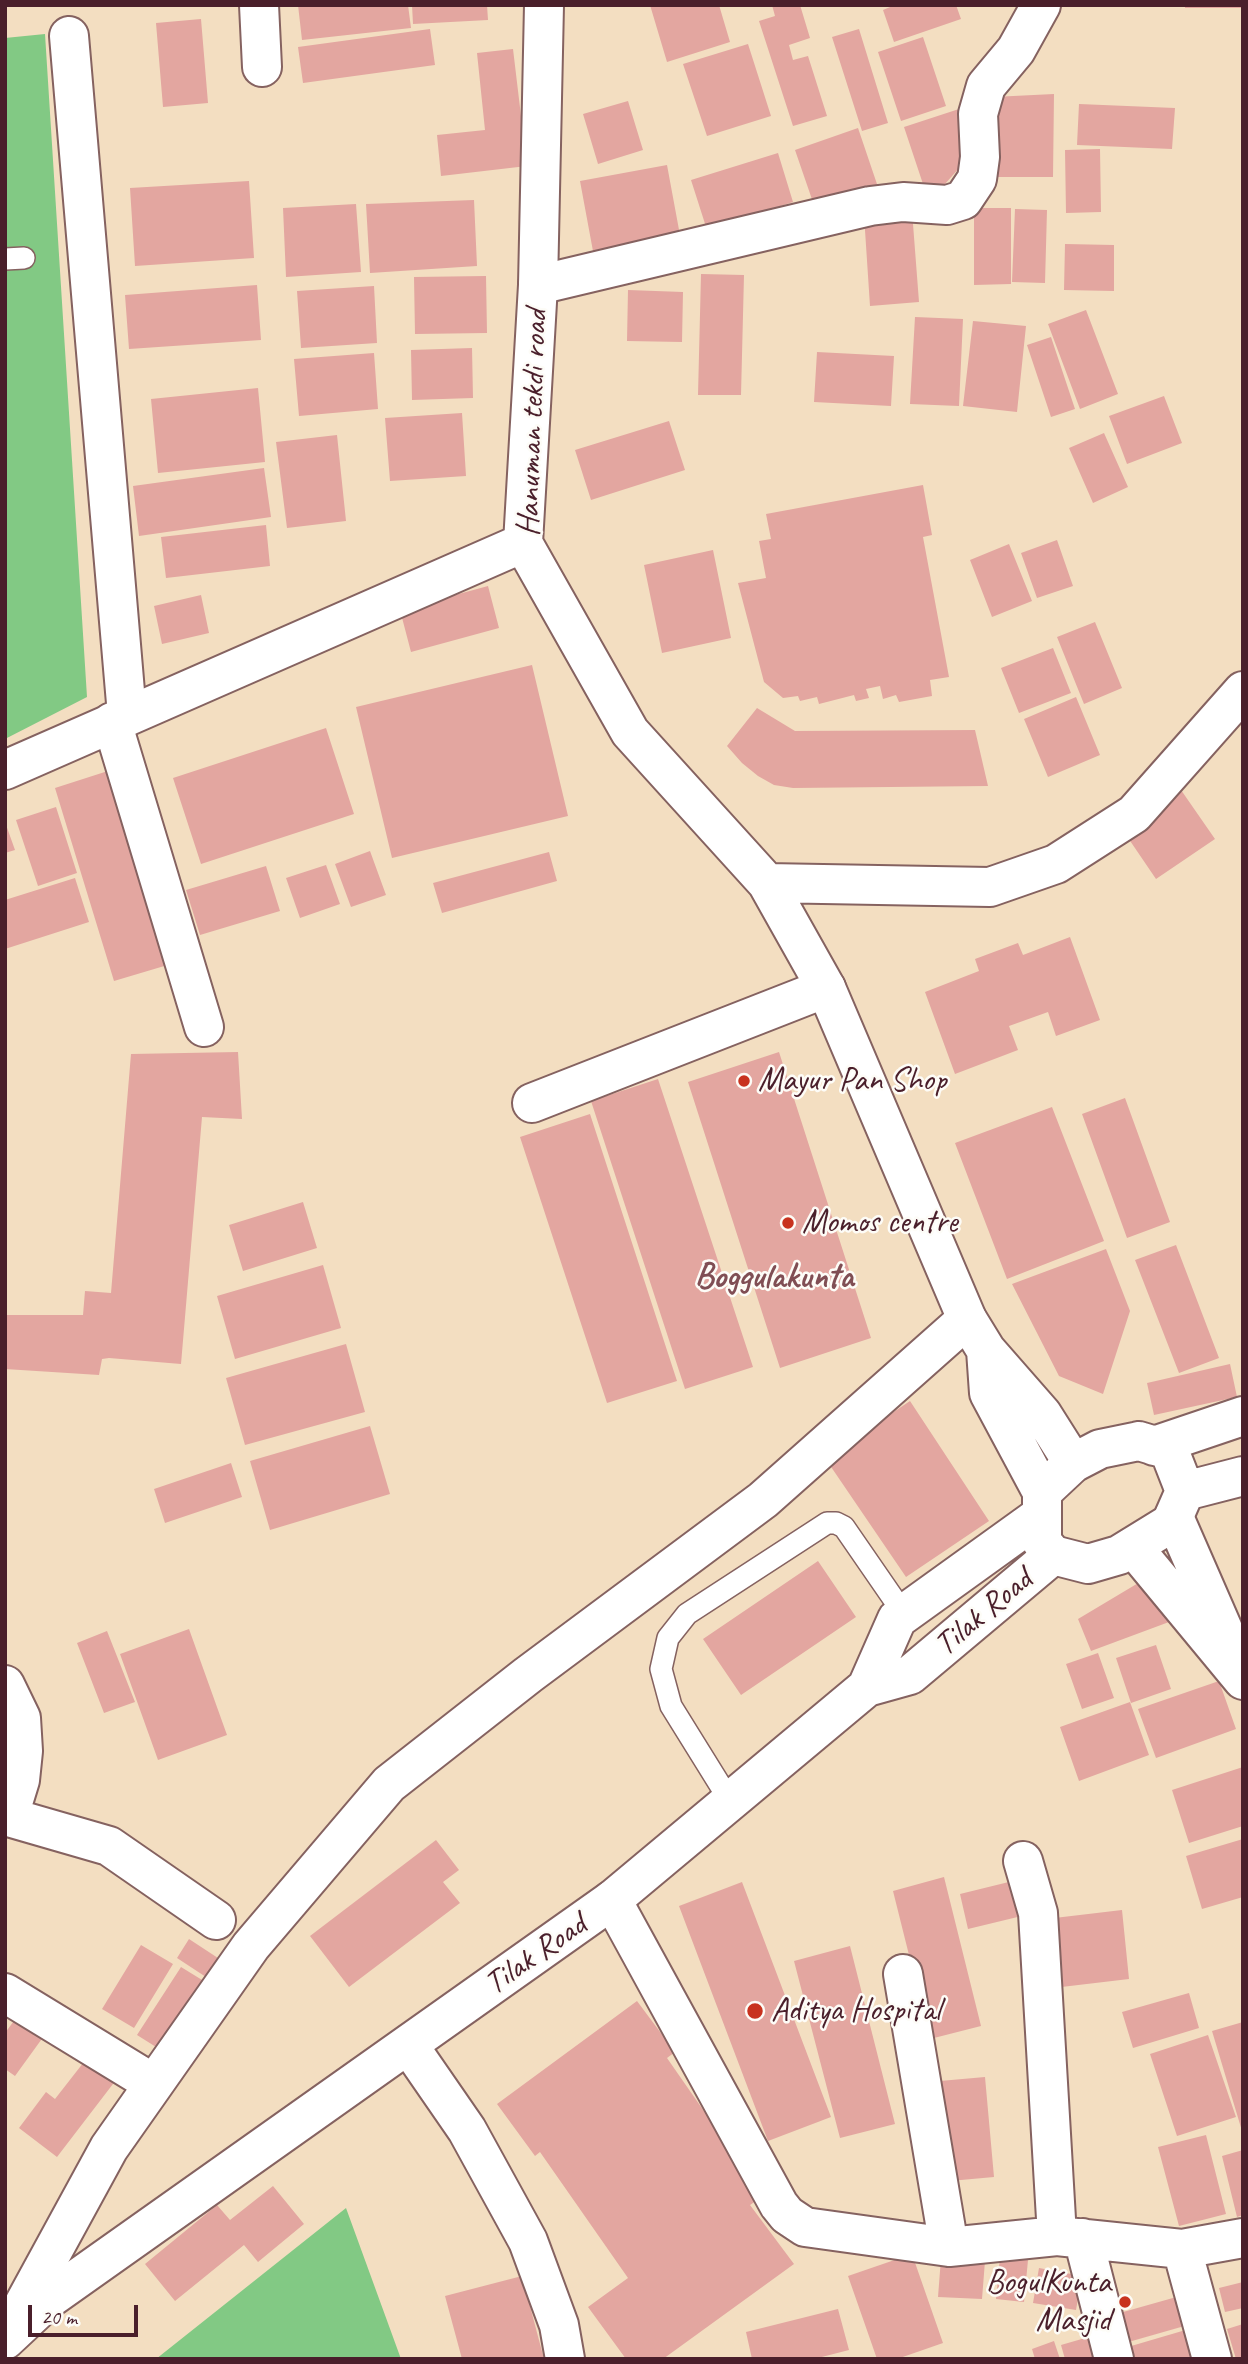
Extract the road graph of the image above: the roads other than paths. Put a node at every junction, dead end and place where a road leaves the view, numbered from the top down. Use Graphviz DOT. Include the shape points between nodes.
graph roads {
  1 [pos="259,5"];
  2 [pos="544,5"];
  3 [pos="1041,5"];
  4 [pos="69,36"];
  5 [pos="262,66"];
  6 [pos="537,285"];
  7 [pos="523,543"];
  8 [pos="1243,691"];
  9 [pos="120,718"];
  10 [pos="5,770"];
  11 [pos="767,883"];
  12 [pos="826,988"];
  13 [pos="204,1027"];
  14 [pos="532,1103"];
  15 [pos="976,1334"];
  16 [pos="1243,1416"];
  17 [pos="1154,1446"];
  18 [pos="1073,1463"];
  19 [pos="1243,1476"];
  20 [pos="1041,1504"];
  21 [pos="1179,1504"];
  22 [pos="1133,1547"];
  23 [pos="1053,1555"];
  24 [pos="904,1614"];
  25 [pos="1243,1674"];
  26 [pos="1243,1680"];
  27 [pos="5,1685"];
  28 [pos="867,1687"];
  29 [pos="730,1801"];
  30 [pos="7,1816"];
  31 [pos="1023,1861"];
  32 [pos="612,1900"];
  33 [pos="216,1920"];
  34 [pos="903,1974"];
  35 [pos="5,1993"];
  36 [pos="409,2046"];
  37 [pos="154,2084"];
  38 [pos="1070,2237"];
  39 [pos="1243,2238"];
  40 [pos="950,2247"];
  41 [pos="1182,2249"];
  42 [pos="5,2339"];
  43 [pos="565,2359"];
  44 [pos="1114,2359"];
  45 [pos="1212,2359"];
  1 -- 5 [label="street"];
  2 -- 6 [label="street, Hanuman tekdi road"];
  3 -- 6 [label="street" via="1016,50 986,86 978,114 977,179 963,200 947,205 870,205"];
  4 -- 9 [label="street"];
  6 -- 7 [label="street, Hanuman tekdi road"];
  7 -- 9 [label="street"];
  7 -- 11 [label="street, Hanuman tekdi road" via="630,732"];
  8 -- 11 [label="street" via="1134,814 1056,864 990,887"];
  9 -- 10 [label="street"];
  9 -- 13 [label="street"];
  11 -- 12 [label="street, Hanuman tekdi road"];
  12 -- 14 [label="street"];
  12 -- 15 [label="street, Hanuman tekdi road"];
  15 -- 18 [label="street" via="1042,1414"];
  15 -- 20 [label="street" via="989,1394"];
  15 -- 37 [label="street" via="389,1784 251,1946"];
  16 -- 17 [label="street"];
  17 -- 18 [label="street" via="1139,1441 1100,1449"];
  17 -- 21 [label="street" via="1169,1450"];
  18 -- 20 [label="street"];
  19 -- 21 [label="street"];
  20 -- 23 [label="street" via="1042,1542"];
  20 -- 24 [label="street"];
  21 -- 22 [label="street" via="1171,1523"];
  21 -- 25 [label="street"];
  22 -- 23 [label="street" via="1088,1564"];
  22 -- 26 [label="street"];
  23 -- 28 [label="street, Tilak Road" via="911,1675"];
  24 -- 28 [label="street" via="897,1619"];
  24 -- 29 [label="lane" via="844,1527 827,1523 687,1614 668,1638 661,1669 671,1706"];
  27 -- 30 [label="street" via="21,1718 23,1751 20,1780"];
  28 -- 29 [label="street, Tilak Road"];
  29 -- 32 [label="street, Tilak Road"];
  30 -- 33 [label="street" via="109,1846"];
  31 -- 38 [label="street" via="1038,1913"];
  32 -- 36 [label="street, Tilak Road"];
  32 -- 40 [label="street" via="788,2216 805,2227"];
  34 -- 40 [label="street"];
  35 -- 37 [label="street"];
  36 -- 42 [label="street, Tilak Road" via="50,2298"];
  36 -- 43 [label="street" via="467,2130 528,2241 559,2325"];
  37 -- 42 [label="street" via="109,2148"];
  38 -- 40 [label="street"];
  38 -- 41 [label="street"];
  38 -- 44 [label="street"];
  39 -- 41 [label="street"];
  41 -- 45 [label="street"];
}
